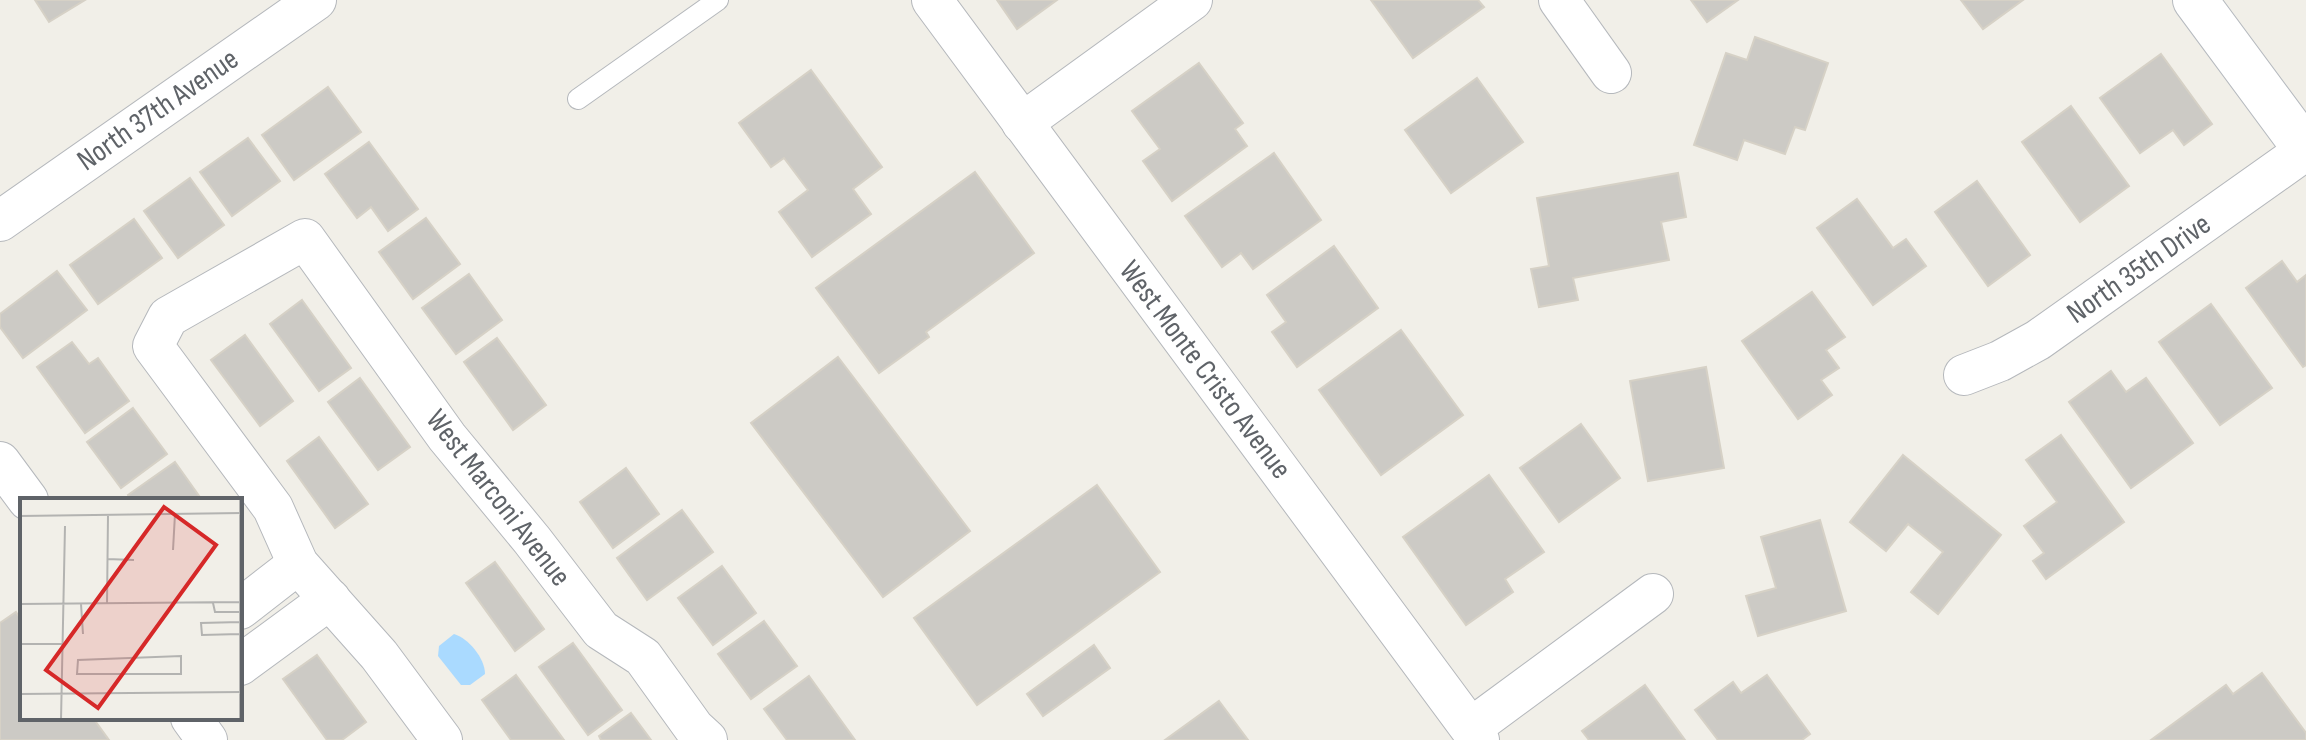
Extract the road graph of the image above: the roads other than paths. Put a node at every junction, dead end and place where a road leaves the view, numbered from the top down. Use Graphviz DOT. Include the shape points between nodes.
graph roads {
  1 [pos="316,0"];
  2 [pos="718,0"];
  3 [pos="932,0"];
  4 [pos="1192,0"];
  5 [pos="1559,0"];
  6 [pos="2195,0"];
  7 [pos="1611,73"];
  8 [pos="578,99"];
  9 [pos="1022,123"];
  10 [pos="2306,150"];
  11 [pos="0,221"];
  12 [pos="1964,375"];
  13 [pos="0,462"];
  14 [pos="27,498"];
  15 [pos="298,564"];
  16 [pos="1653,594"];
  17 [pos="330,599"];
  18 [pos="249,602"];
  19 [pos="285,632"];
  20 [pos="242,664"];
  21 [pos="192,720"];
  22 [pos="1475,734"];
  23 [pos="207,740"];
  24 [pos="442,740"];
  25 [pos="707,740"];
  1 -- 11 [label="street, North 37th Avenue"];
  2 -- 8 [label="lane"];
  3 -- 9 [label="street, West Monte Cristo Avenue"];
  4 -- 9 [label="street"];
  5 -- 7 [label="street"];
  6 -- 10 [label="street"];
  9 -- 22 [label="street, West Monte Cristo Avenue"];
  10 -- 12 [label="street, North 35th Drive" via="2038,340"];
  13 -- 14 [label="street"];
  15 -- 17 [label="street"];
  15 -- 18 [label="street"];
  15 -- 25 [label="street, West Marconi Avenue" via="273,508 153,346 168,317 305,239 447,437 601,630 643,657"];
  16 -- 22 [label="street"];
  17 -- 19 [label="street"];
  17 -- 24 [label="street"];
  18 -- 19 [label="street"];
  19 -- 20 [label="street"];
  21 -- 23 [label="street"];
}
